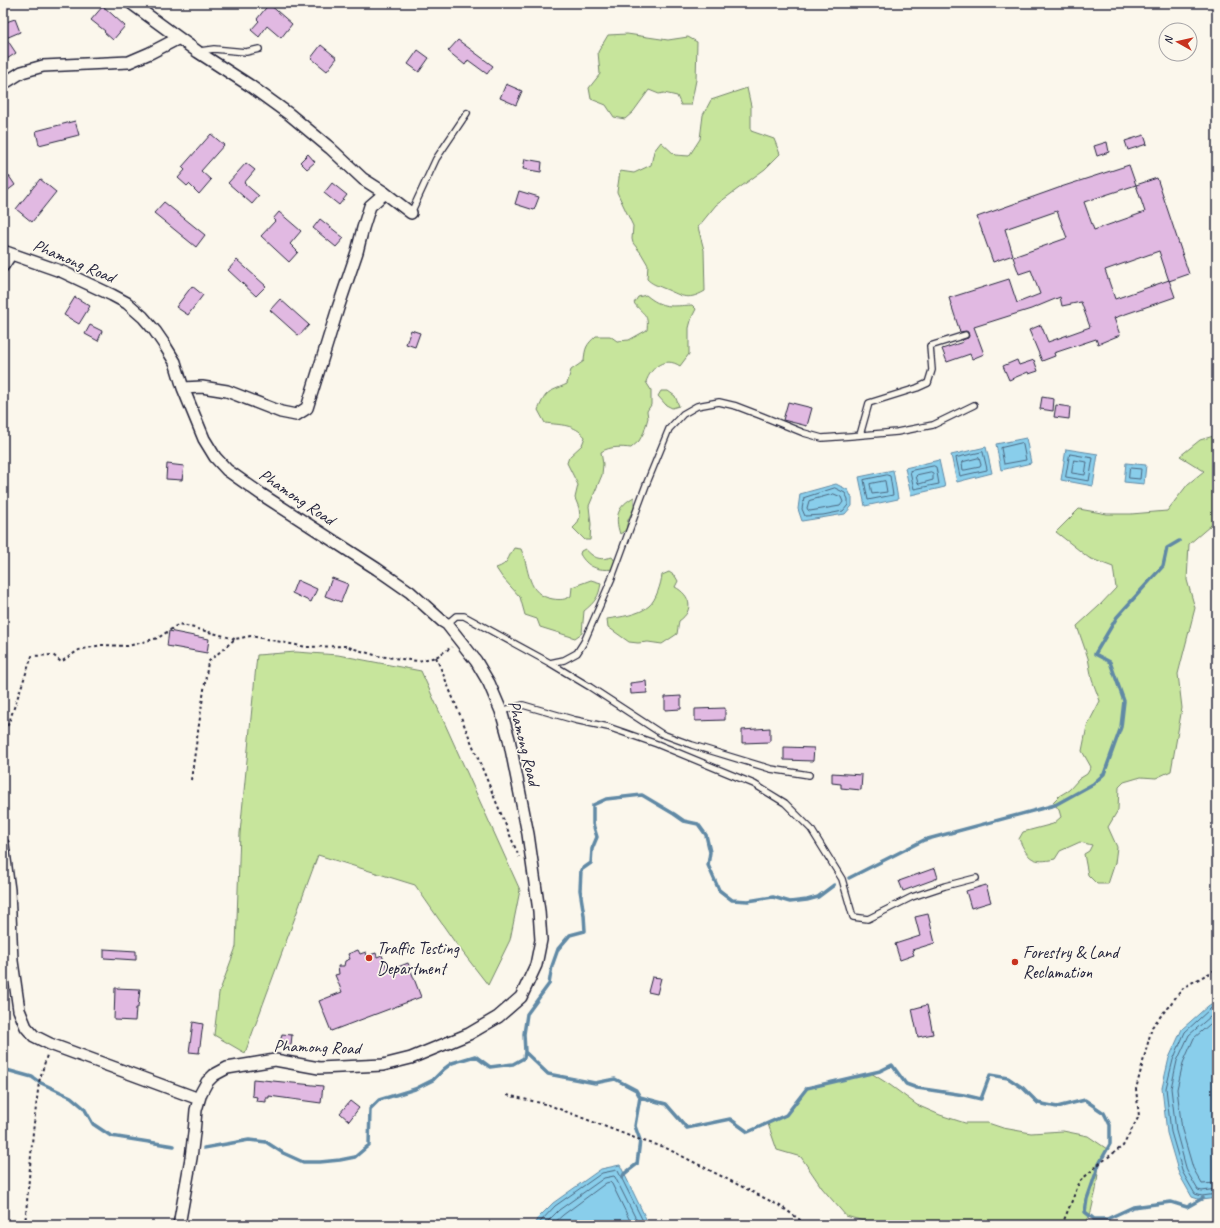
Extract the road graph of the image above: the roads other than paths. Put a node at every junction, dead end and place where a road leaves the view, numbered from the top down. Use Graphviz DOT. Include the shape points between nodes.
graph roads {
  1 [pos="131,3"];
  2 [pos="178,38"];
  3 [pos="259,49"];
  4 [pos="198,52"];
  5 [pos="3,84"];
  6 [pos="468,113"];
  7 [pos="384,193"];
  8 [pos="411,213"];
  9 [pos="7,253"];
  10 [pos="3,266"];
  11 [pos="965,335"];
  12 [pos="183,388"];
  13 [pos="974,405"];
  14 [pos="860,435"];
  15 [pos="447,624"];
  16 [pos="550,663"];
  17 [pos="501,711"];
  18 [pos="809,775"];
  19 [pos="3,844"];
  20 [pos="976,878"];
  21 [pos="199,1099"];
  22 [pos="178,1225"];
  1 -- 2 [label="street"];
  2 -- 4 [label="street"];
  2 -- 5 [label="street" via="129,62 43,66 22,72"];
  3 -- 4 [label="lane" via="246,52 214,49"];
  4 -- 7 [label="street" via="289,114 363,179"];
  6 -- 8 [label="lane" via="436,158"];
  7 -- 8 [label="street"];
  7 -- 12 [label="street" via="370,206 307,408 296,415 280,412 226,391 202,387"];
  9 -- 10 [label="street"];
  9 -- 12 [label="street, Phamong Road" via="63,272 127,303 155,331 175,362"];
  11 -- 14 [label="lane" via="930,346 932,370 928,383 869,402"];
  12 -- 15 [label="street, Phamong Road" via="204,439 227,470 410,592"];
  13 -- 14 [label="lane" via="933,425 897,432"];
  14 -- 16 [label="lane" via="822,438 719,402 697,406 684,414 669,429 584,642 576,653 564,660"];
  15 -- 16 [label="lane" via="456,616 464,616"];
  15 -- 17 [label="street, Phamong Road" via="490,683"];
  16 -- 18 [label="lane" via="662,734 771,769"];
  17 -- 20 [label="lane" via="523,705 608,728 657,744 754,784 785,803 811,829 842,879 853,917 868,919 912,897"];
  17 -- 21 [label="street, Phamong Road" via="528,834 541,940 536,964 521,998 498,1017 469,1034 411,1058 383,1065 318,1068 275,1060 227,1068 207,1082"];
  19 -- 21 [label="street" via="9,890 12,961 19,1010 26,1027 34,1036 50,1044"];
  21 -- 22 [label="street, Phamong Road"];
}
